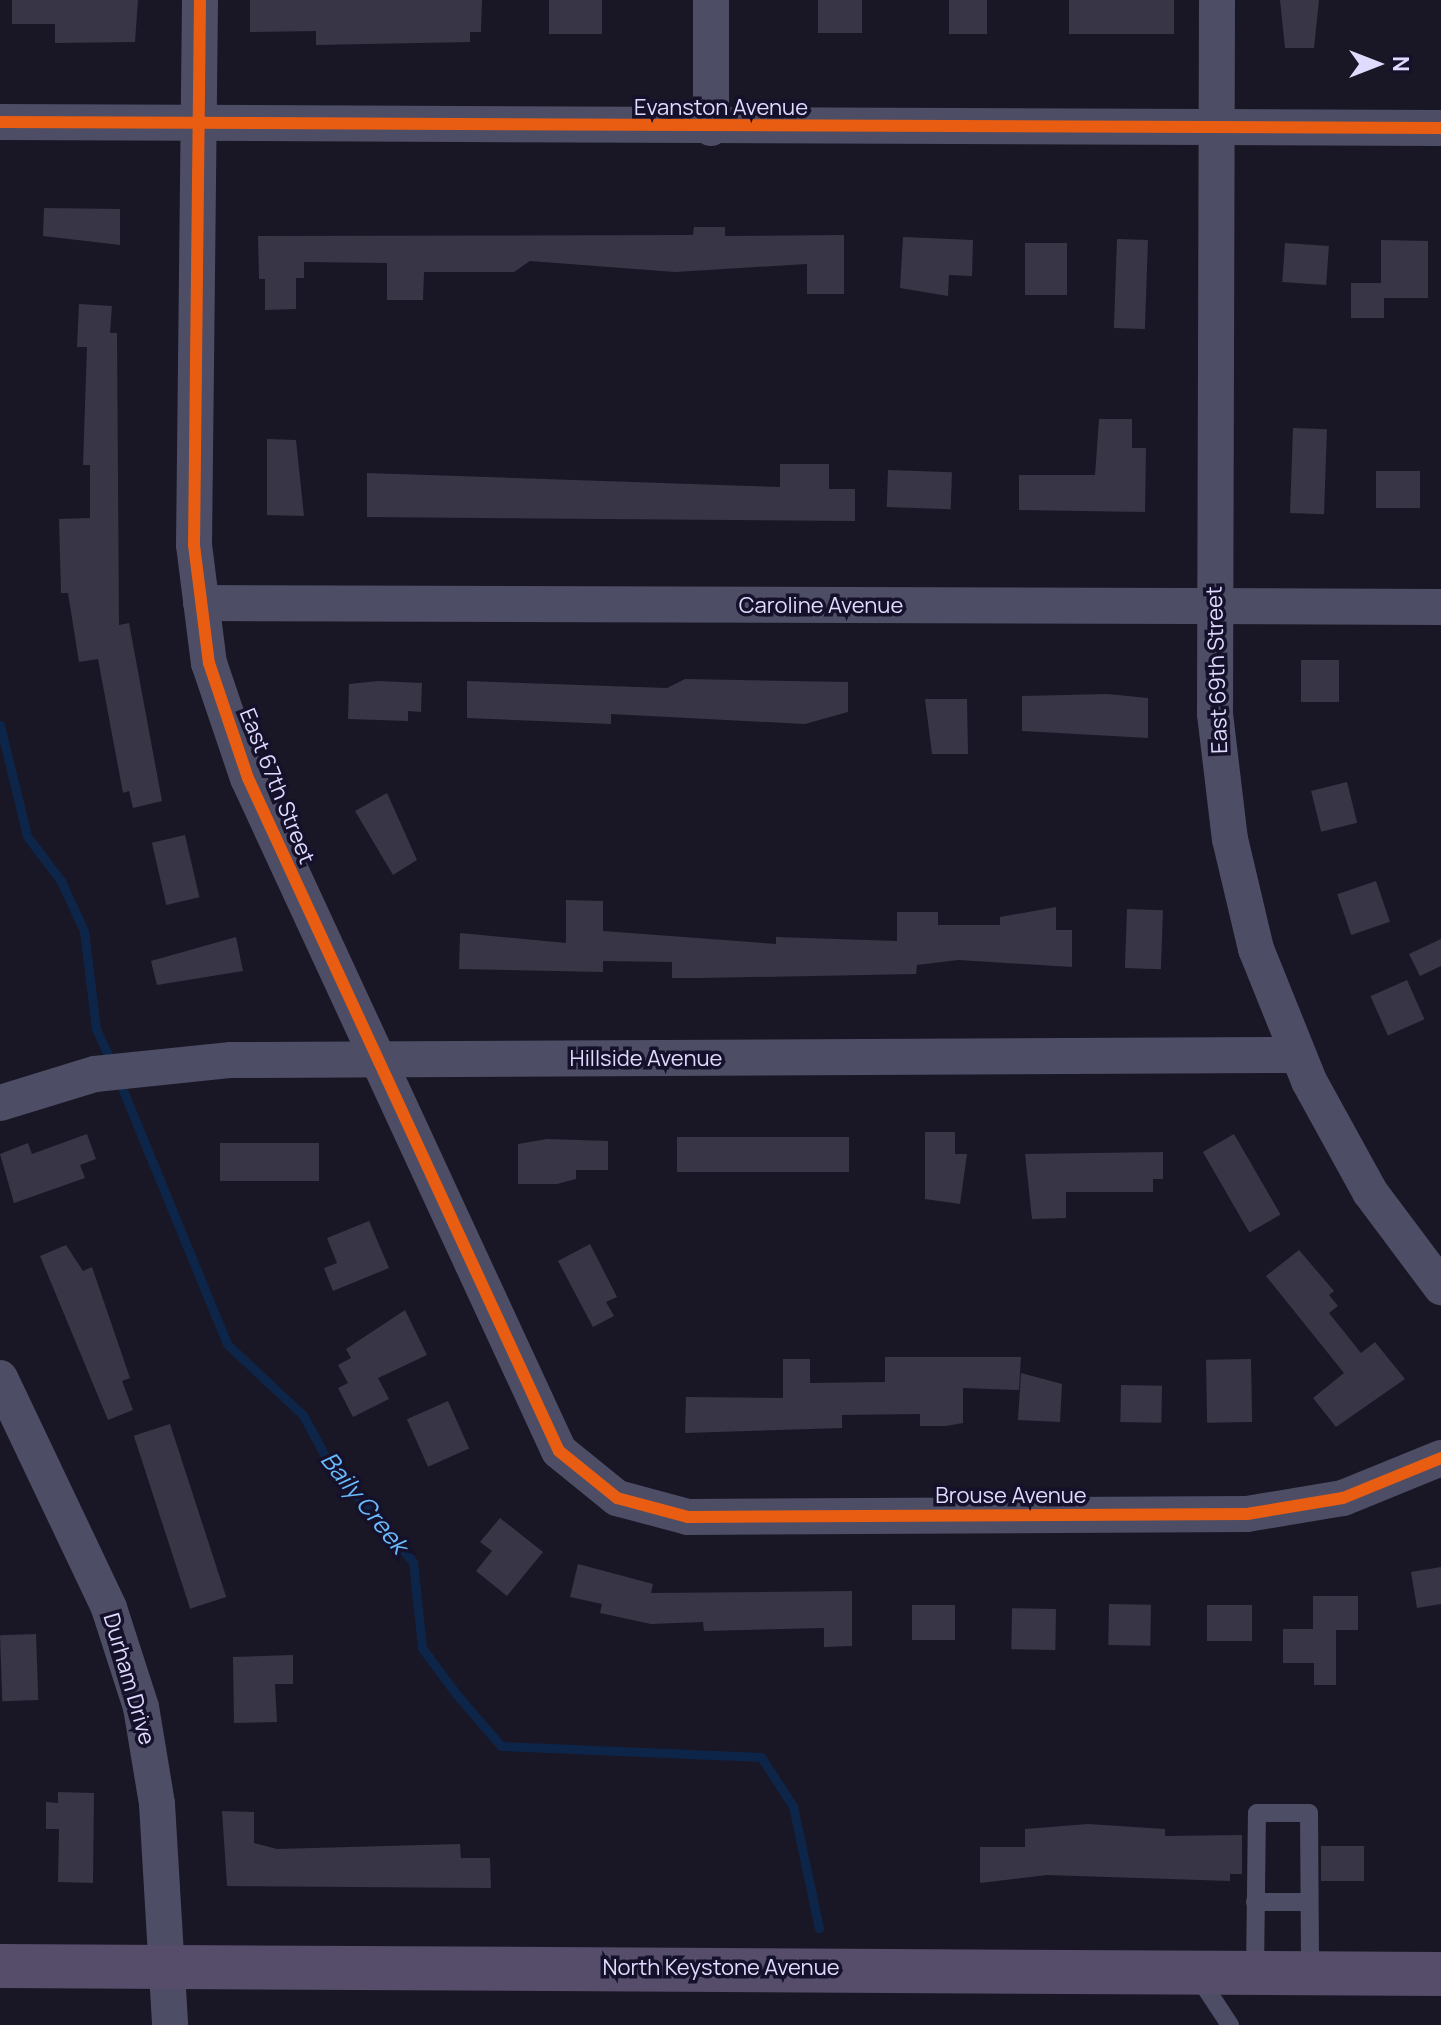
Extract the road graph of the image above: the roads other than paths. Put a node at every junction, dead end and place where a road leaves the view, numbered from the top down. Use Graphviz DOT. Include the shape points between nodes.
graph roads {
  1 [pos="200,0"];
  2 [pos="711,0"];
  3 [pos="1217,0"];
  4 [pos="0,122"];
  5 [pos="199,125"];
  6 [pos="711,128"];
  7 [pos="1216,128"];
  8 [pos="1441,128"];
  9 [pos="201,603"];
  10 [pos="1441,607"];
  11 [pos="1214,608"];
  12 [pos="1297,1055"];
  13 [pos="374,1058"];
  14 [pos="0,1103"];
  15 [pos="1441,1287"];
  16 [pos="0,1378"];
  17 [pos="1441,1458"];
  18 [pos="582,1475"];
  19 [pos="1255,1902"];
  20 [pos="1309,1902"];
  21 [pos="0,1966"];
  22 [pos="1195,1973"];
  23 [pos="1255,1973"];
  24 [pos="1310,1973"];
  25 [pos="1441,1974"];
  26 [pos="166,1998"];
  27 [pos="1230,2025"];
  1 -- 5 [label="street, East 67th Street"];
  2 -- 6 [label="street"];
  3 -- 7 [label="street, East 69th Street"];
  4 -- 5 [label="street, Evanston Avenue"];
  5 -- 6 [label="street, Evanston Avenue"];
  5 -- 9 [label="street, East 67th Street" via="194,545"];
  6 -- 7 [label="street, Evanston Avenue"];
  7 -- 8 [label="street, Evanston Avenue"];
  7 -- 11 [label="street, East 69th Street"];
  9 -- 11 [label="street, Caroline Avenue"];
  9 -- 13 [label="street, East 67th Street" via="209,663 236,749"];
  10 -- 11 [label="street, Caroline Avenue"];
  11 -- 12 [label="street, East 69th Street" via="1215,714 1230,839 1256,949"];
  12 -- 13 [label="street, Hillside Avenue"];
  12 -- 15 [label="street, East 69th Street" via="1347,1156"];
  13 -- 14 [label="street, Hillside Avenue" via="134,1069 95,1074"];
  13 -- 18 [label="street, East 67th Street" via="541,1424"];
  16 -- 26 [label="street, Durham Drive" via="109,1608 141,1707 157,1804"];
  17 -- 18 [label="street, Brouse Avenue" via="1343,1498 1233,1515 688,1517 642,1508"];
  19 -- 20 [label="lane"];
  19 -- 20 [label="lane" via="1257,1813 1309,1813"];
  19 -- 23 [label="lane"];
  20 -- 24 [label="lane"];
  21 -- 26 [label="main road, North Keystone Avenue"];
  22 -- 23 [label="main road, North Keystone Avenue"];
  22 -- 26 [label="main road, North Keystone Avenue" via="773,1967"];
  22 -- 27 [label="lane"];
  23 -- 24 [label="main road, North Keystone Avenue"];
  24 -- 25 [label="main road, North Keystone Avenue"];
}
